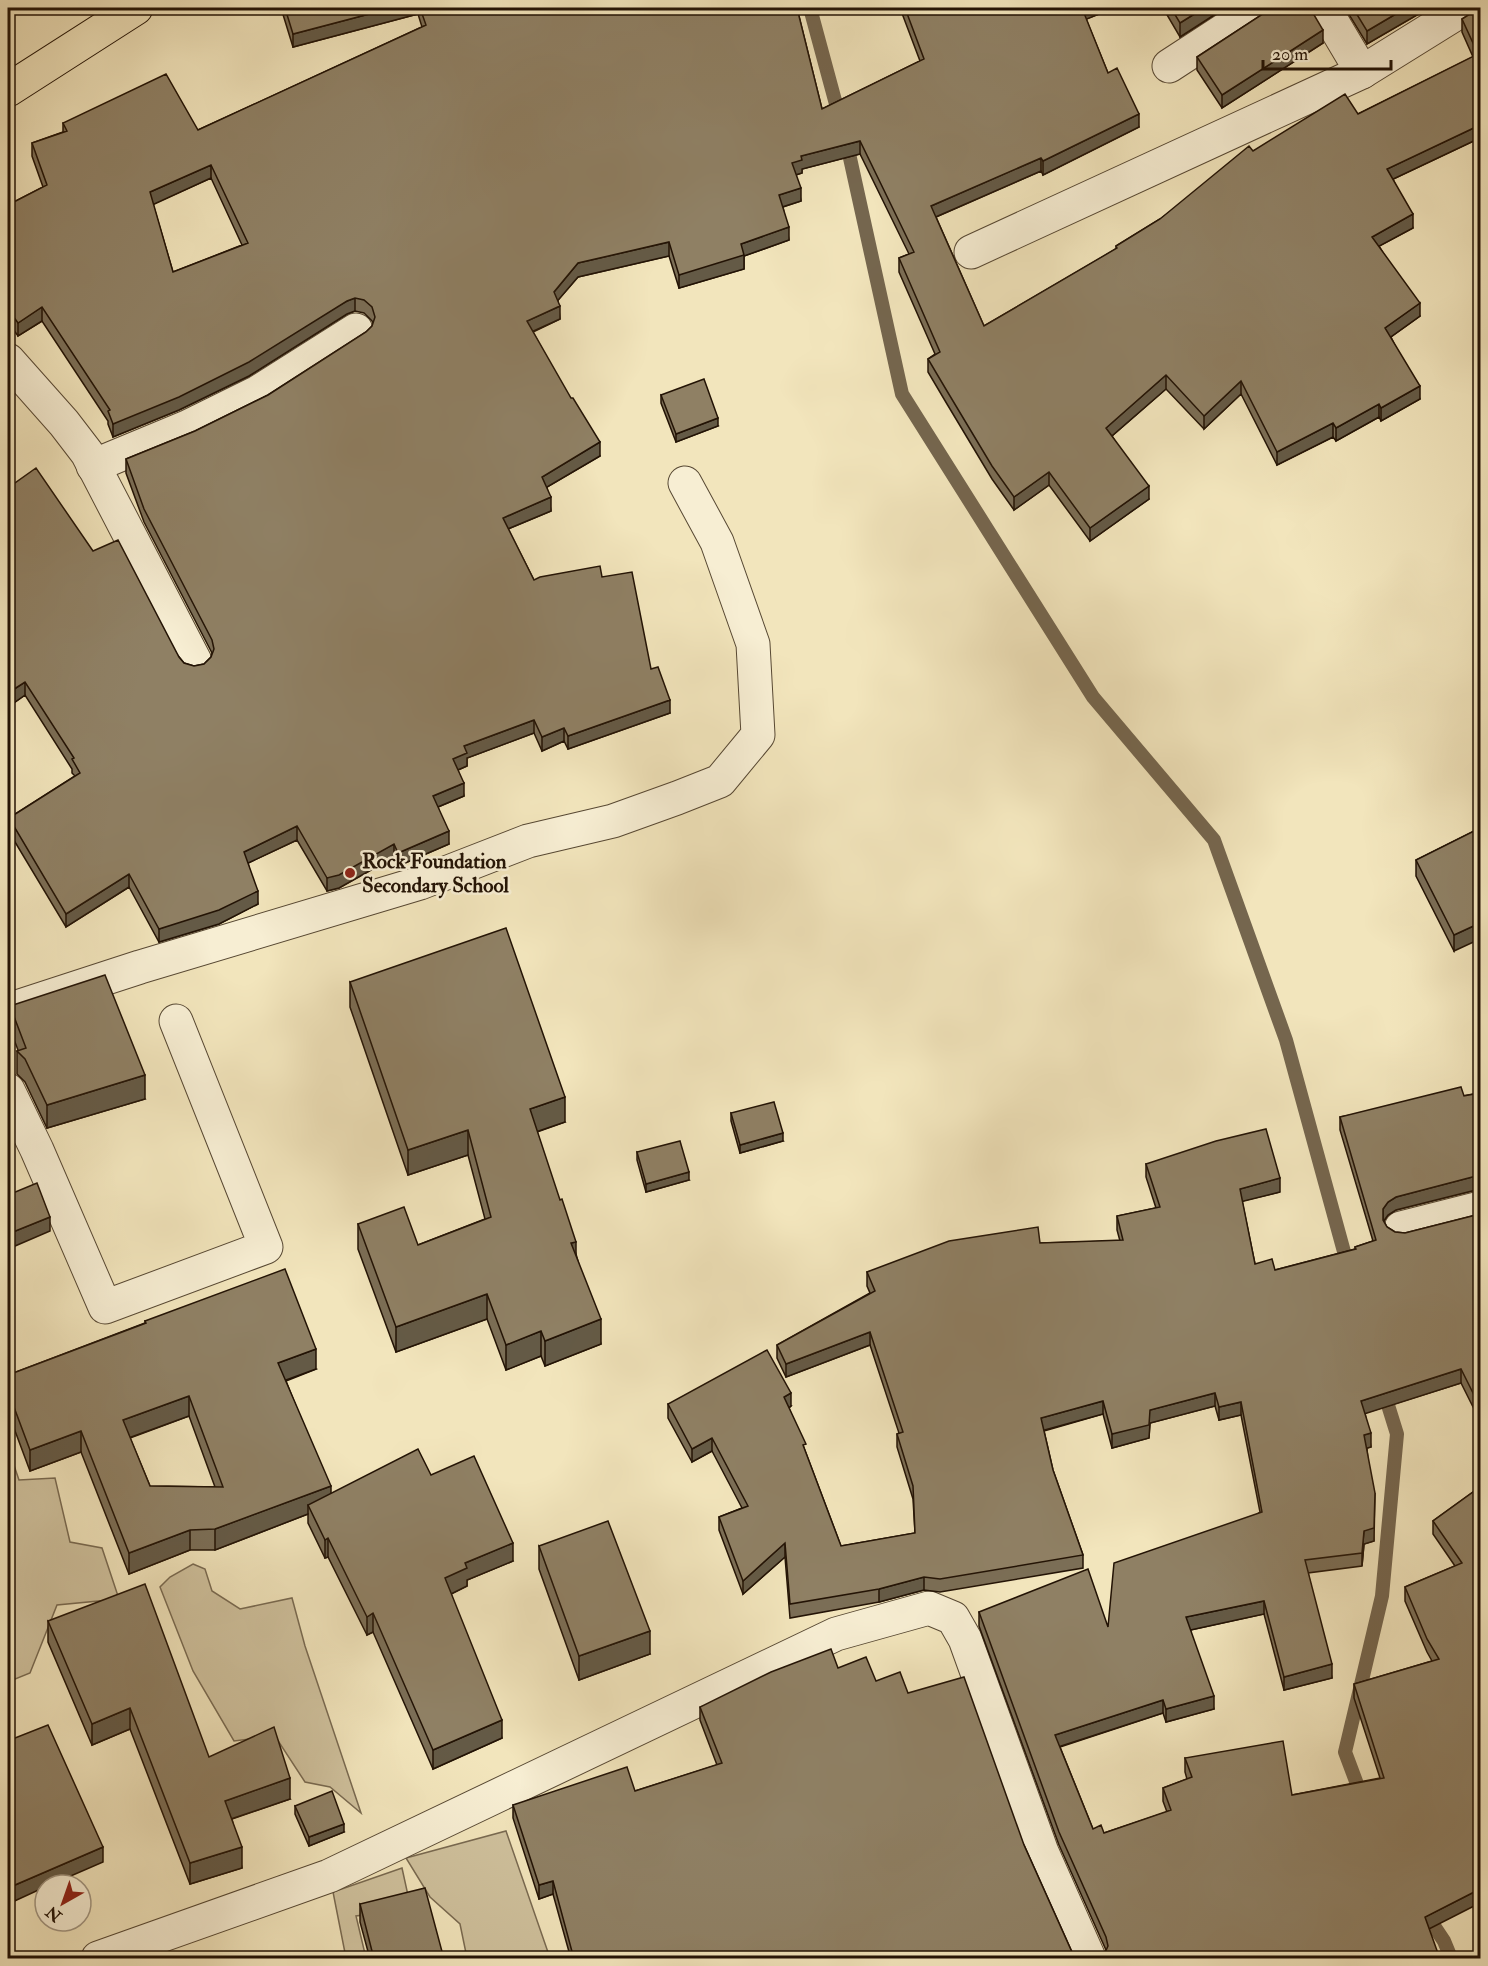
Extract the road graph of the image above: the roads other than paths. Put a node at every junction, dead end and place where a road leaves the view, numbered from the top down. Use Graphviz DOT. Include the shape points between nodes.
graph roads {
  1 [pos="136,8"];
  2 [pos="1258,8"];
  3 [pos="1324,8"];
  4 [pos="1466,8"];
  5 [pos="1169,66"];
  6 [pos="1362,72"];
  7 [pos="8,90"];
  8 [pos="971,252"];
  9 [pos="356,330"];
  10 [pos="8,360"];
  11 [pos="93,466"];
  12 [pos="685,483"];
  13 [pos="195,661"];
  14 [pos="8,1010"];
  15 [pos="176,1021"];
  16 [pos="8,1090"];
  17 [pos="1480,1208"];
  18 [pos="1401,1228"];
  19 [pos="99,1959"];
  20 [pos="1089,1959"];
  1 -- 7 [label="main road"];
  2 -- 5 [label="street"];
  3 -- 6 [label="street"];
  4 -- 6 [label="street"];
  6 -- 8 [label="street"];
  9 -- 11 [label="street" via="258,392"];
  10 -- 11 [label="street" via="77,438"];
  11 -- 13 [label="street"];
  12 -- 14 [label="street" via="717,542 753,644 758,735 720,782 613,821 528,841 420,883"];
  15 -- 16 [label="street" via="266,1247 105,1307"];
  17 -- 18 [label="street"];
  19 -- 20 [label="street" via="329,1876 836,1634 929,1608 953,1618 966,1639 1042,1852"];
}
